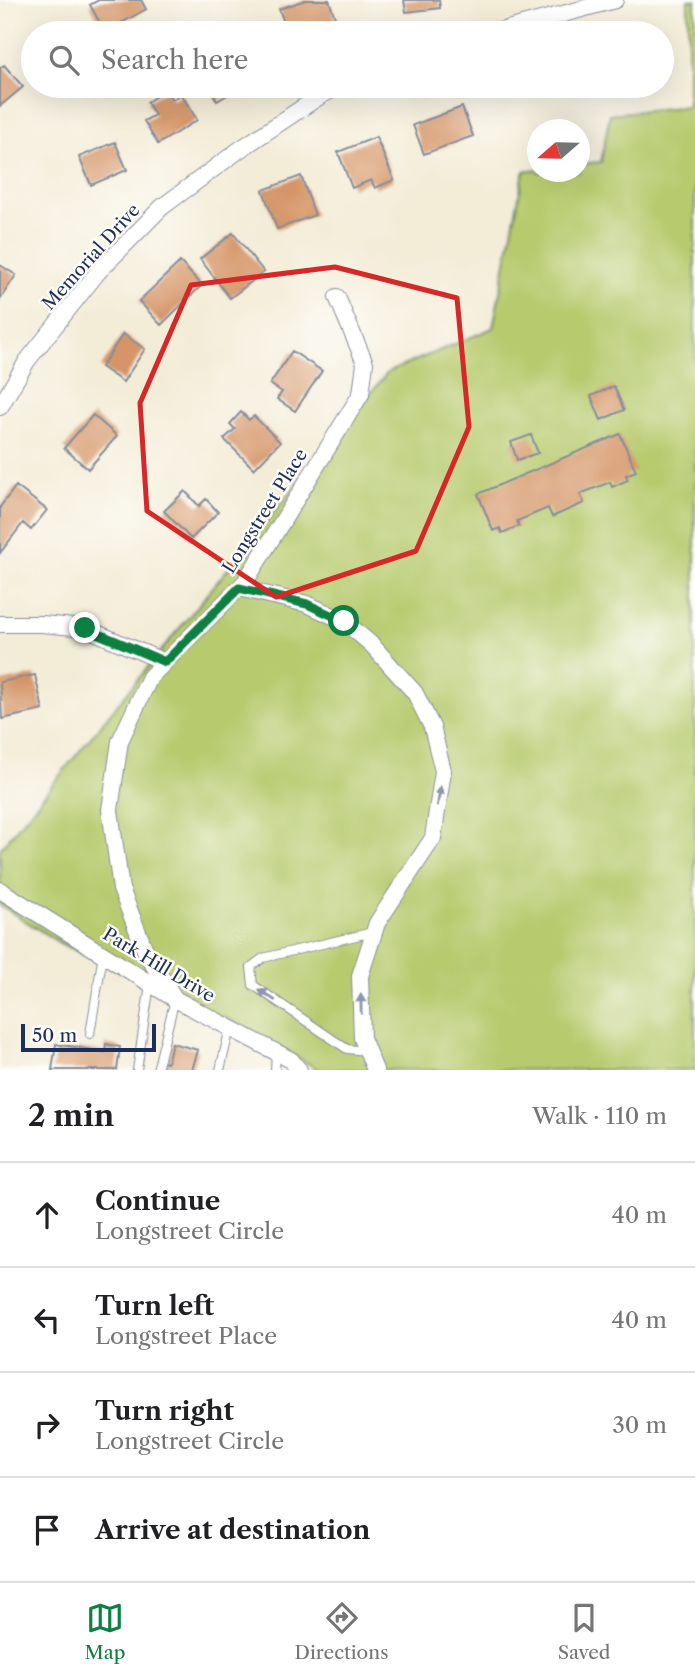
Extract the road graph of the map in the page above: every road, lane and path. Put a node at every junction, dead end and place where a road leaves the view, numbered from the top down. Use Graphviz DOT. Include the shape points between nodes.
graph roads {
  1 [pos="615,0"];
  2 [pos="537,21"];
  3 [pos="317,98"];
  4 [pos="337,297"];
  5 [pos="0,407"];
  6 [pos="239,588"];
  7 [pos="0,624"];
  8 [pos="165,662"];
  9 [pos="0,890"];
  10 [pos="374,932"];
  11 [pos="103,954"];
  12 [pos="150,984"];
  13 [pos="175,999"];
  14 [pos="230,1028"];
  15 [pos="90,1034"];
  16 [pos="367,1051"];
  17 [pos="276,1052"];
  18 [pos="138,1070"];
  19 [pos="157,1070"];
  20 [pos="220,1070"];
  21 [pos="275,1070"];
  22 [pos="299,1070"];
  23 [pos="375,1070"];
  1 -- 2 [label="street"];
  3 -- 5 [label="street, Memorial Drive" via="162,206 98,272 27,361"];
  4 -- 6 [label="street, Longstreet Place" via="365,363 361,394"];
  6 -- 8 [label="street, Longstreet Place"];
  10 -- 6 [label="street, one-way" via="433,838 443,771 432,727 415,693 344,621 307,604"];
  7 -- 8 [label="street" via="85,628"];
  8 -- 13 [label="street, Longstreet Place" via="150,677 120,741 110,810 121,889 147,955"];
  9 -- 11 [label="street, Park Hill Drive"];
  16 -- 10 [label="street, one-way" via="362,1038 360,976"];
  16 -- 10 [label="lane, one-way" via="347,1049 253,985 251,967 262,958"];
  11 -- 12 [label="street, Park Hill Drive"];
  11 -- 15 [label="lane"];
  12 -- 13 [label="street, Park Hill Drive"];
  12 -- 18 [label="lane"];
  13 -- 14 [label="street, Park Hill Drive"];
  13 -- 19 [label="lane"];
  14 -- 17 [label="street, Park Hill Drive"];
  14 -- 20 [label="lane"];
  16 -- 23 [label="street"];
  17 -- 21 [label="lane"];
  17 -- 22 [label="street, Park Hill Drive"];
}
